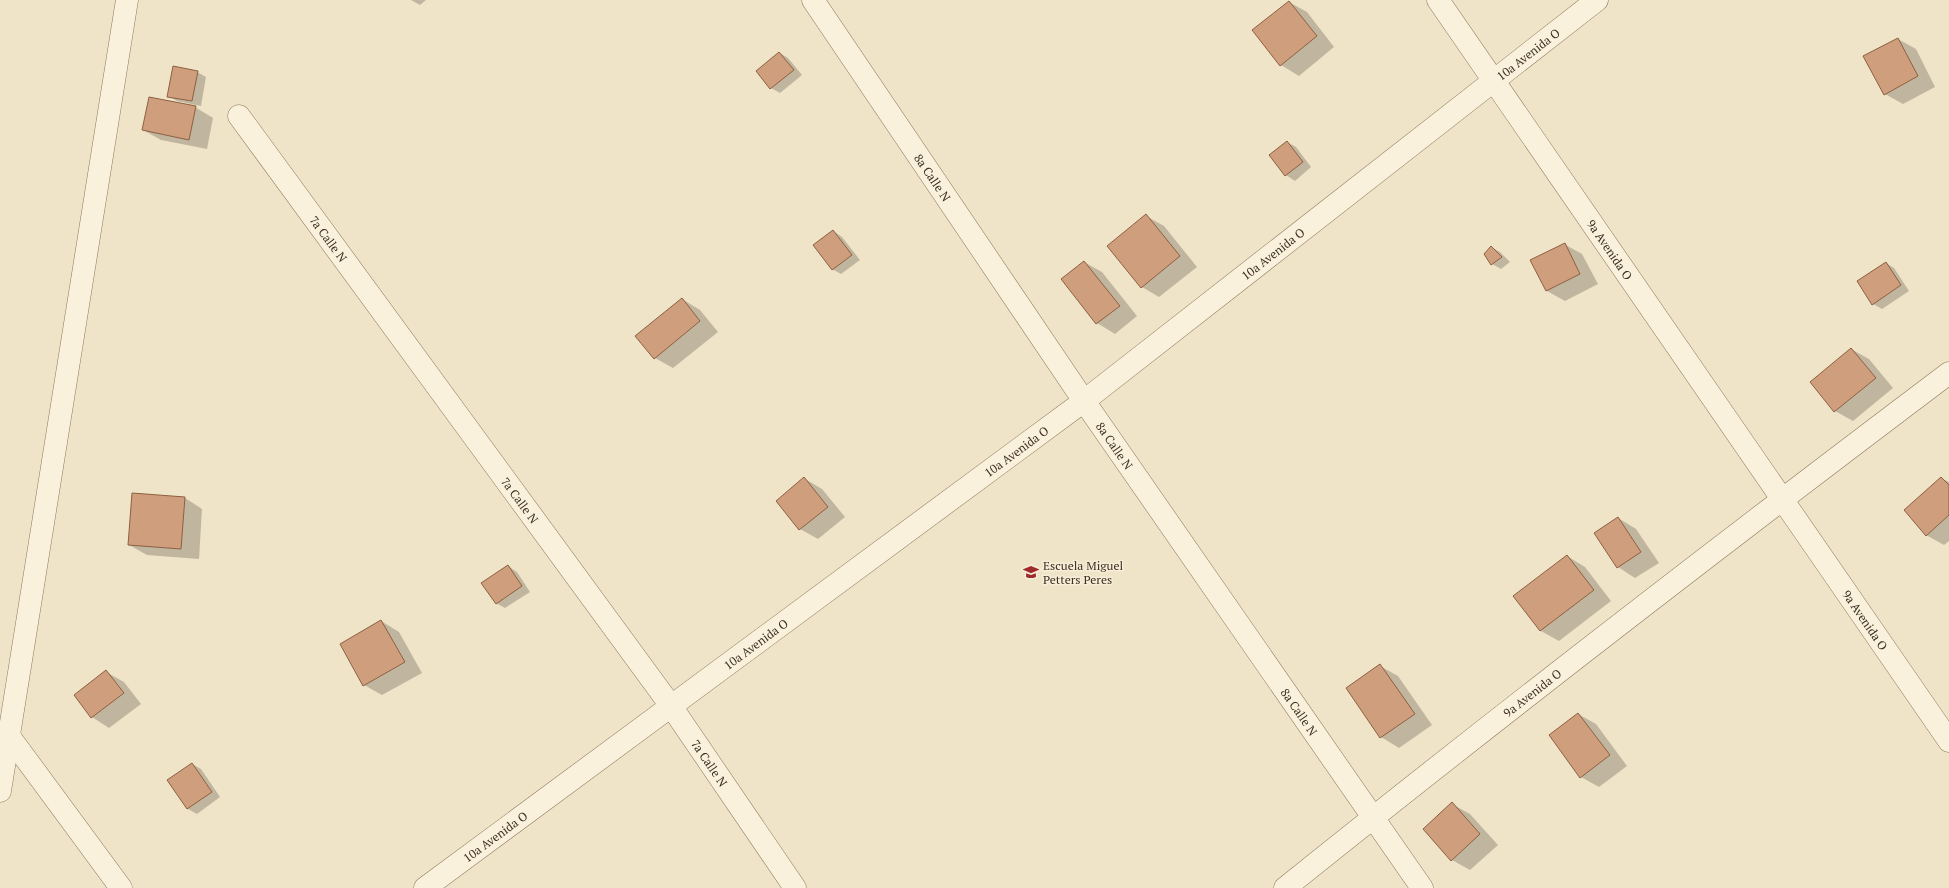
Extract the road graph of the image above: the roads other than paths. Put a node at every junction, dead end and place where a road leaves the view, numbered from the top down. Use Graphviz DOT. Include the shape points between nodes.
graph roads {
  1 [pos="127,0"];
  2 [pos="813,0"];
  3 [pos="1438,0"];
  4 [pos="1597,0"];
  5 [pos="1494,80"];
  6 [pos="239,116"];
  7 [pos="1949,373"];
  8 [pos="1084,401"];
  9 [pos="1782,499"];
  10 [pos="671,706"];
  11 [pos="9,736"];
  12 [pos="1949,741"];
  13 [pos="0,791"];
  14 [pos="1373,817"];
  15 [pos="121,888"];
  16 [pos="425,888"];
  17 [pos="795,888"];
  18 [pos="1285,888"];
  19 [pos="1422,888"];
  1 -- 11 [label="street"];
  2 -- 8 [label="street, 8a Calle N"];
  3 -- 5 [label="street, 9a Avenida O"];
  4 -- 5 [label="street, 10a Avenida O"];
  5 -- 8 [label="street, 10a Avenida O"];
  5 -- 9 [label="street, 9a Avenida O"];
  6 -- 10 [label="street, 7a Calle N"];
  7 -- 9 [label="street, 9a Avenida O"];
  8 -- 10 [label="street, 10a Avenida O"];
  8 -- 14 [label="street, 8a Calle N"];
  9 -- 12 [label="street, 9a Avenida O"];
  9 -- 14 [label="street, 9a Avenida O"];
  10 -- 16 [label="street, 10a Avenida O"];
  10 -- 17 [label="street, 7a Calle N"];
  11 -- 13 [label="street"];
  11 -- 15 [label="street"];
  14 -- 18 [label="street, 9a Avenida O"];
  14 -- 19 [label="street, 8a Calle N"];
}
